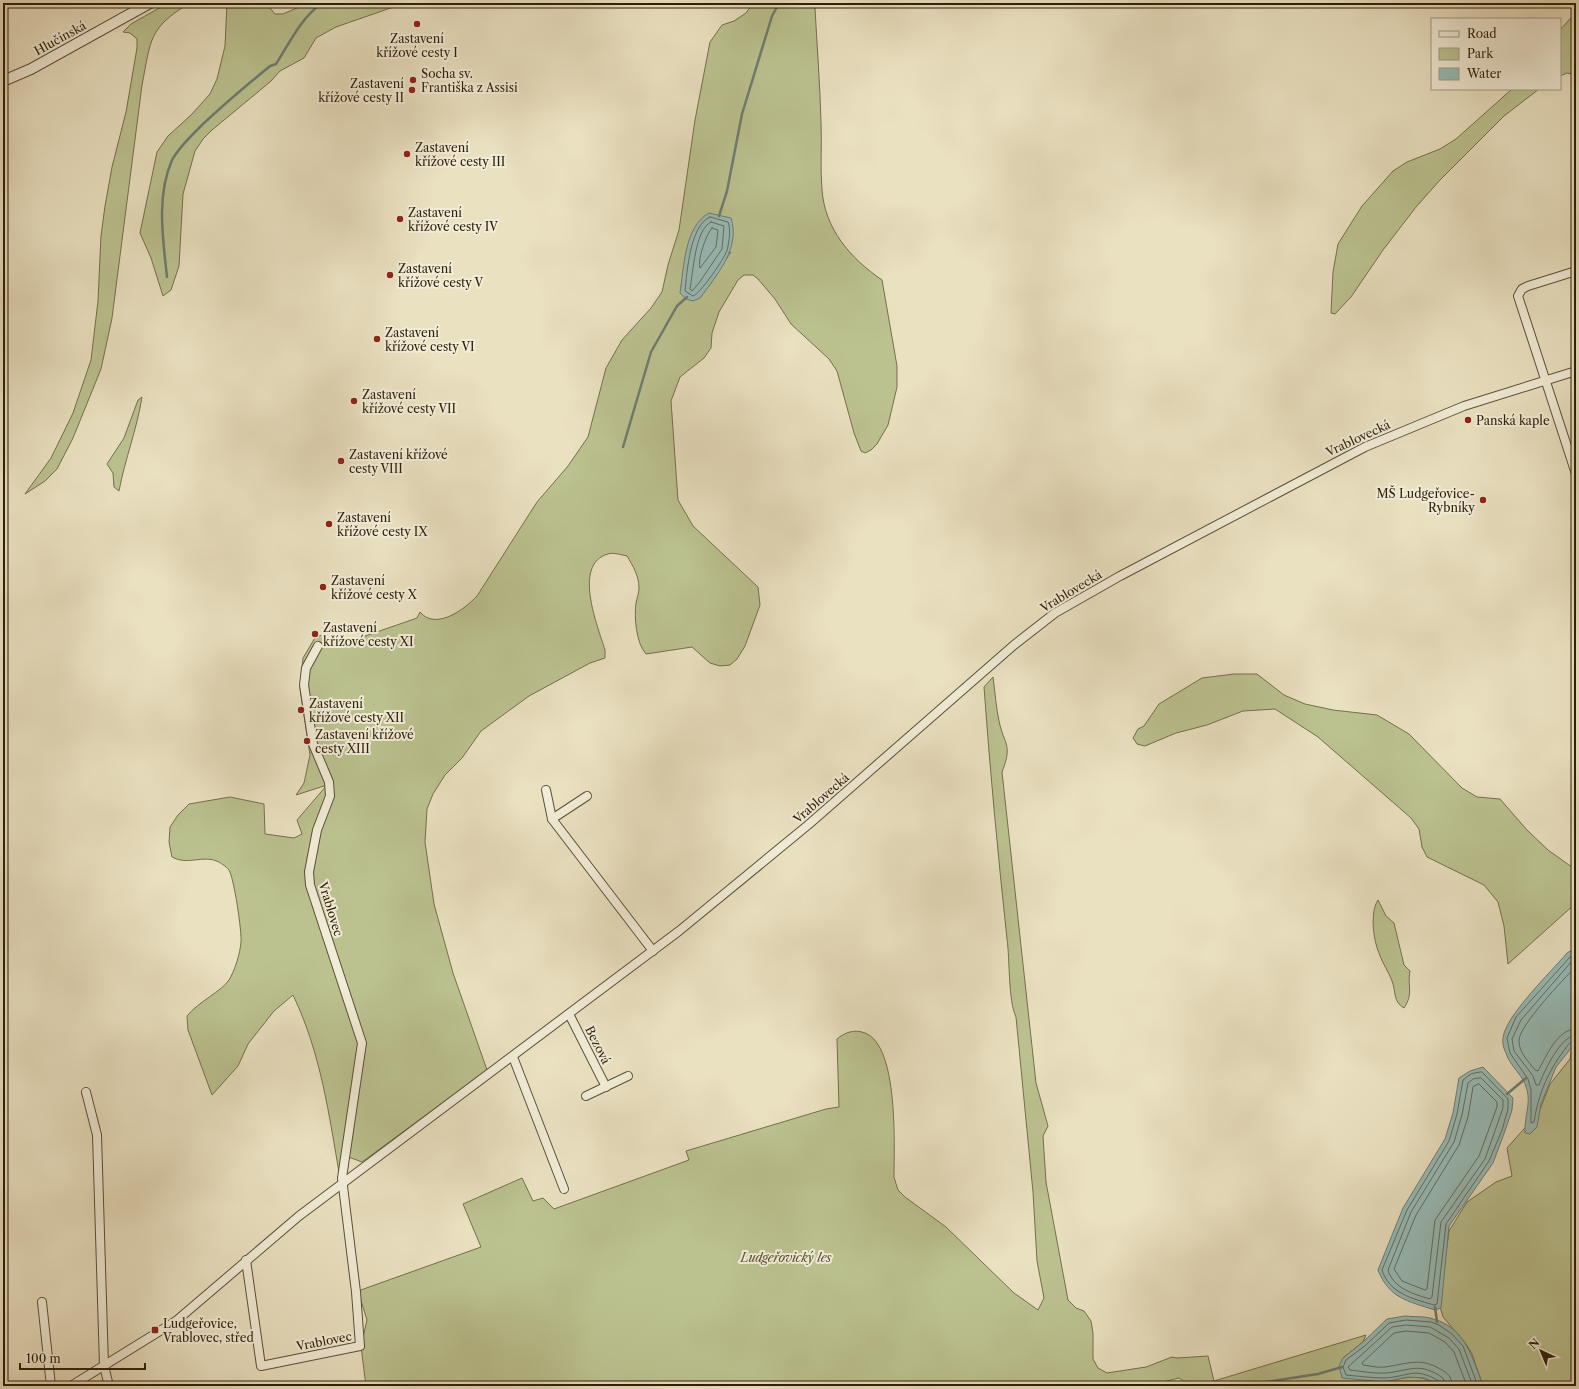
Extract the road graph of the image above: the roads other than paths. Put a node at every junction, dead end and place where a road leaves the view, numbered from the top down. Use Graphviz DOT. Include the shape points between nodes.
graph roads {
  1 [pos="150,3"];
  2 [pos="3,82"];
  3 [pos="1576,271"];
  4 [pos="1576,371"];
  5 [pos="1545,380"];
  6 [pos="1576,474"];
  7 [pos="318,646"];
  8 [pos="546,790"];
  9 [pos="587,796"];
  10 [pos="552,819"];
  11 [pos="653,951"];
  12 [pos="569,1014"];
  13 [pos="513,1057"];
  14 [pos="628,1076"];
  15 [pos="606,1087"];
  16 [pos="86,1092"];
  17 [pos="586,1096"];
  18 [pos="343,1184"];
  19 [pos="564,1189"];
  20 [pos="246,1260"];
  21 [pos="42,1302"];
  22 [pos="104,1366"];
  23 [pos="51,1386"];
  24 [pos="71,1386"];
  25 [pos="109,1386"];
  1 -- 2 [label="street, Hlučínská"];
  3 -- 5 [label="street" via="1528,286 1522,289 1518,296"];
  4 -- 5 [label="street, Vrablovecká"];
  5 -- 6 [label="street"];
  5 -- 11 [label="street, Vrablovecká" via="1464,406 1365,447 1055,612 774,854"];
  7 -- 18 [label="street, Vrablovec" via="306,668 304,685 313,744 329,782 330,796 317,830 309,872 310,885 362,1043"];
  8 -- 10 [label="street"];
  9 -- 10 [label="street"];
  10 -- 11 [label="street"];
  11 -- 12 [label="street"];
  12 -- 13 [label="street"];
  12 -- 15 [label="street, Bezová"];
  13 -- 18 [label="street"];
  13 -- 19 [label="street"];
  14 -- 15 [label="street"];
  15 -- 17 [label="street"];
  16 -- 22 [label="street" via="97,1135"];
  18 -- 20 [label="street"];
  18 -- 20 [label="street, Vrablovec" via="360,1346 261,1366"];
  20 -- 22 [label="street" via="176,1321"];
  21 -- 23 [label="street"];
  22 -- 24 [label="street"];
  22 -- 25 [label="street"];
}
